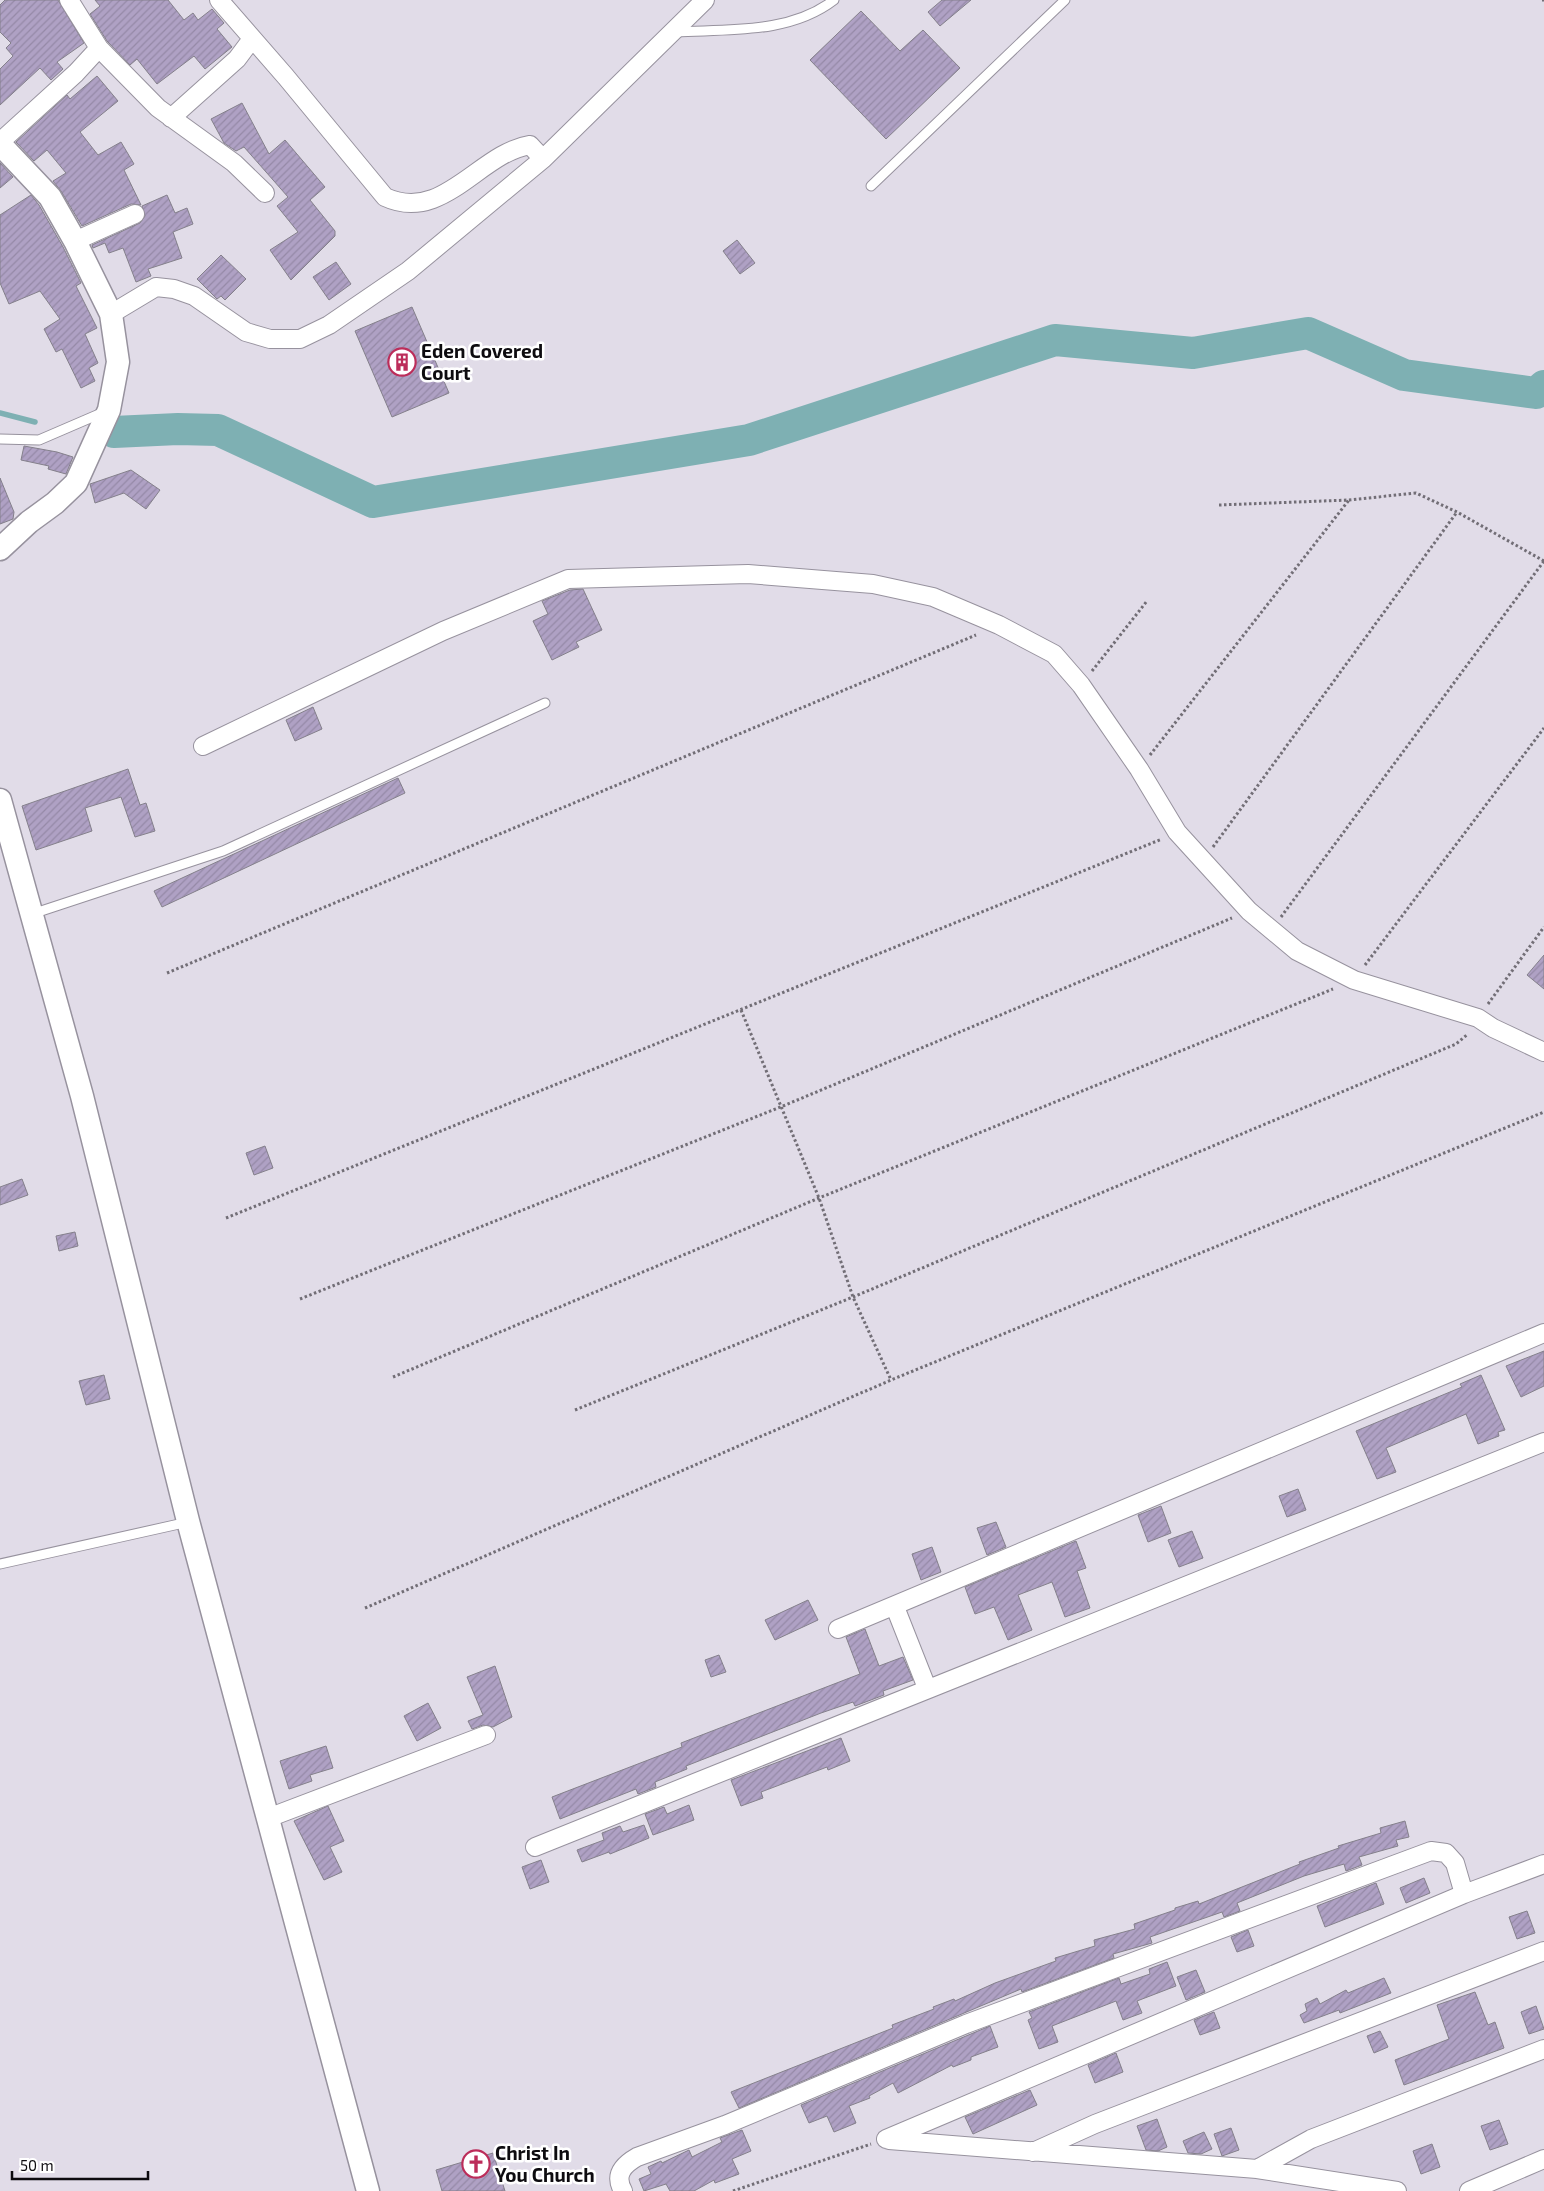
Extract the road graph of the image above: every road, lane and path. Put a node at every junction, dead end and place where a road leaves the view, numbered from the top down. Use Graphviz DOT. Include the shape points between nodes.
graph roads {
  1 [pos="69,0"];
  2 [pos="219,0"];
  3 [pos="705,0"];
  4 [pos="834,0"];
  5 [pos="1065,0"];
  6 [pos="671,32"];
  7 [pos="252,39"];
  8 [pos="98,48"];
  9 [pos="171,118"];
  10 [pos="0,143"];
  11 [pos="543,159"];
  12 [pos="871,186"];
  13 [pos="265,193"];
  14 [pos="135,214"];
  15 [pos="75,241"];
  16 [pos="111,314"];
  17 [pos="109,410"];
  18 [pos="0,439"];
  19 [pos="1349,500"];
  20 [pos="1220,505"];
  21 [pos="1457,512"];
  22 [pos="0,549"];
  23 [pos="1544,561"];
  24 [pos="1147,601"];
  25 [pos="999,625"];
  26 [pos="1081,685"];
  27 [pos="545,703"];
  28 [pos="1544,728"];
  29 [pos="203,746"];
  30 [pos="1139,770"];
  31 [pos="0,800"];
  32 [pos="1177,832"];
  33 [pos="1204,859"];
  34 [pos="1249,911"];
  35 [pos="32,914"];
  36 [pos="1544,928"];
  37 [pos="1270,931"];
  38 [pos="167,972"];
  39 [pos="1354,980"];
  40 [pos="741,1010"];
  41 [pos="1478,1018"];
  42 [pos="1544,1052"];
  43 [pos="783,1106"];
  44 [pos="1544,1112"];
  45 [pos="819,1198"];
  46 [pos="226,1218"];
  47 [pos="853,1297"];
  48 [pos="300,1299"];
  49 [pos="1544,1333"];
  50 [pos="393,1378"];
  51 [pos="891,1380"];
  52 [pos="575,1410"];
  53 [pos="1544,1442"];
  54 [pos="188,1522"];
  55 [pos="0,1564"];
  56 [pos="895,1607"];
  57 [pos="365,1608"];
  58 [pos="838,1629"];
  59 [pos="927,1688"];
  60 [pos="486,1736"];
  61 [pos="268,1818"];
  62 [pos="534,1847"];
  63 [pos="1544,1864"];
  64 [pos="1464,1894"];
  65 [pos="1544,1951"];
  66 [pos="1544,2048"];
  67 [pos="886,2140"];
  68 [pos="1032,2152"];
  69 [pos="1544,2159"];
  70 [pos="1257,2170"];
  71 [pos="368,2191"];
  72 [pos="623,2191"];
  73 [pos="733,2191"];
  74 [pos="1397,2191"];
  75 [pos="1469,2191"];
  1 -- 8 [label="street"];
  2 -- 7 [label="street"];
  3 -- 6 [label="street"];
  4 -- 6 [label="lane" via="821,10 779,26"];
  5 -- 12 [label="lane"];
  6 -- 11 [label="street"];
  7 -- 9 [label="street" via="237,58"];
  7 -- 11 [label="street" via="385,198 395,202 430,202 513,148 530,145"];
  8 -- 9 [label="street"];
  8 -- 10 [label="street" via="76,73"];
  9 -- 13 [label="street" via="234,163"];
  10 -- 15 [label="street" via="50,198"];
  11 -- 16 [label="street" via="408,271 329,325 300,339 270,339 246,332 194,296 174,289 156,287"];
  14 -- 15 [label="street"];
  15 -- 16 [label="street"];
  16 -- 17 [label="street" via="118,362"];
  17 -- 18 [label="lane" via="39,440"];
  17 -- 22 [label="street" via="76,483"];
  19 -- 20 [label="path"];
  19 -- 21 [label="path" via="1416,493"];
  19 -- 30 [label="path"];
  21 -- 23 [label="path"];
  21 -- 33 [label="path"];
  23 -- 37 [label="path"];
  24 -- 26 [label="path"];
  25 -- 26 [label="street" via="1054,654"];
  25 -- 29 [label="street" via="933,597 873,584 748,574 568,579 443,630"];
  25 -- 38 [label="path"];
  26 -- 30 [label="street"];
  27 -- 35 [label="lane" via="224,851"];
  28 -- 39 [label="path"];
  30 -- 32 [label="street"];
  31 -- 35 [label="street"];
  32 -- 33 [label="street"];
  32 -- 40 [label="path"];
  33 -- 34 [label="street"];
  34 -- 37 [label="street"];
  34 -- 43 [label="path"];
  35 -- 54 [label="street" via="82,1096"];
  36 -- 41 [label="path"];
  37 -- 39 [label="street" via="1297,951"];
  39 -- 41 [label="street"];
  39 -- 45 [label="path"];
  40 -- 43 [label="path"];
  40 -- 46 [label="path"];
  41 -- 42 [label="street"];
  41 -- 47 [label="path" via="1470,1032 1456,1044"];
  43 -- 45 [label="path"];
  43 -- 48 [label="path"];
  44 -- 51 [label="path"];
  45 -- 47 [label="path"];
  45 -- 50 [label="path"];
  47 -- 51 [label="path"];
  47 -- 52 [label="path"];
  49 -- 56 [label="street"];
  51 -- 57 [label="path"];
  53 -- 59 [label="street"];
  54 -- 55 [label="lane"];
  54 -- 61 [label="street"];
  56 -- 58 [label="street"];
  56 -- 59 [label="street"];
  59 -- 62 [label="street"];
  60 -- 61 [label="street"];
  61 -- 71 [label="street"];
  63 -- 64 [label="street"];
  64 -- 67 [label="street"];
  64 -- 72 [label="street" via="1455,1864 1446,1853 1431,1851 966,2024 725,2125 637,2157 624,2165 620,2174"];
  65 -- 68 [label="street" via="1095,2124"];
  66 -- 70 [label="street" via="1311,2139"];
  67 -- 68 [label="street"];
  67 -- 73 [label="path"];
  68 -- 70 [label="street"];
  69 -- 75 [label="street"];
  70 -- 74 [label="street"];
}
